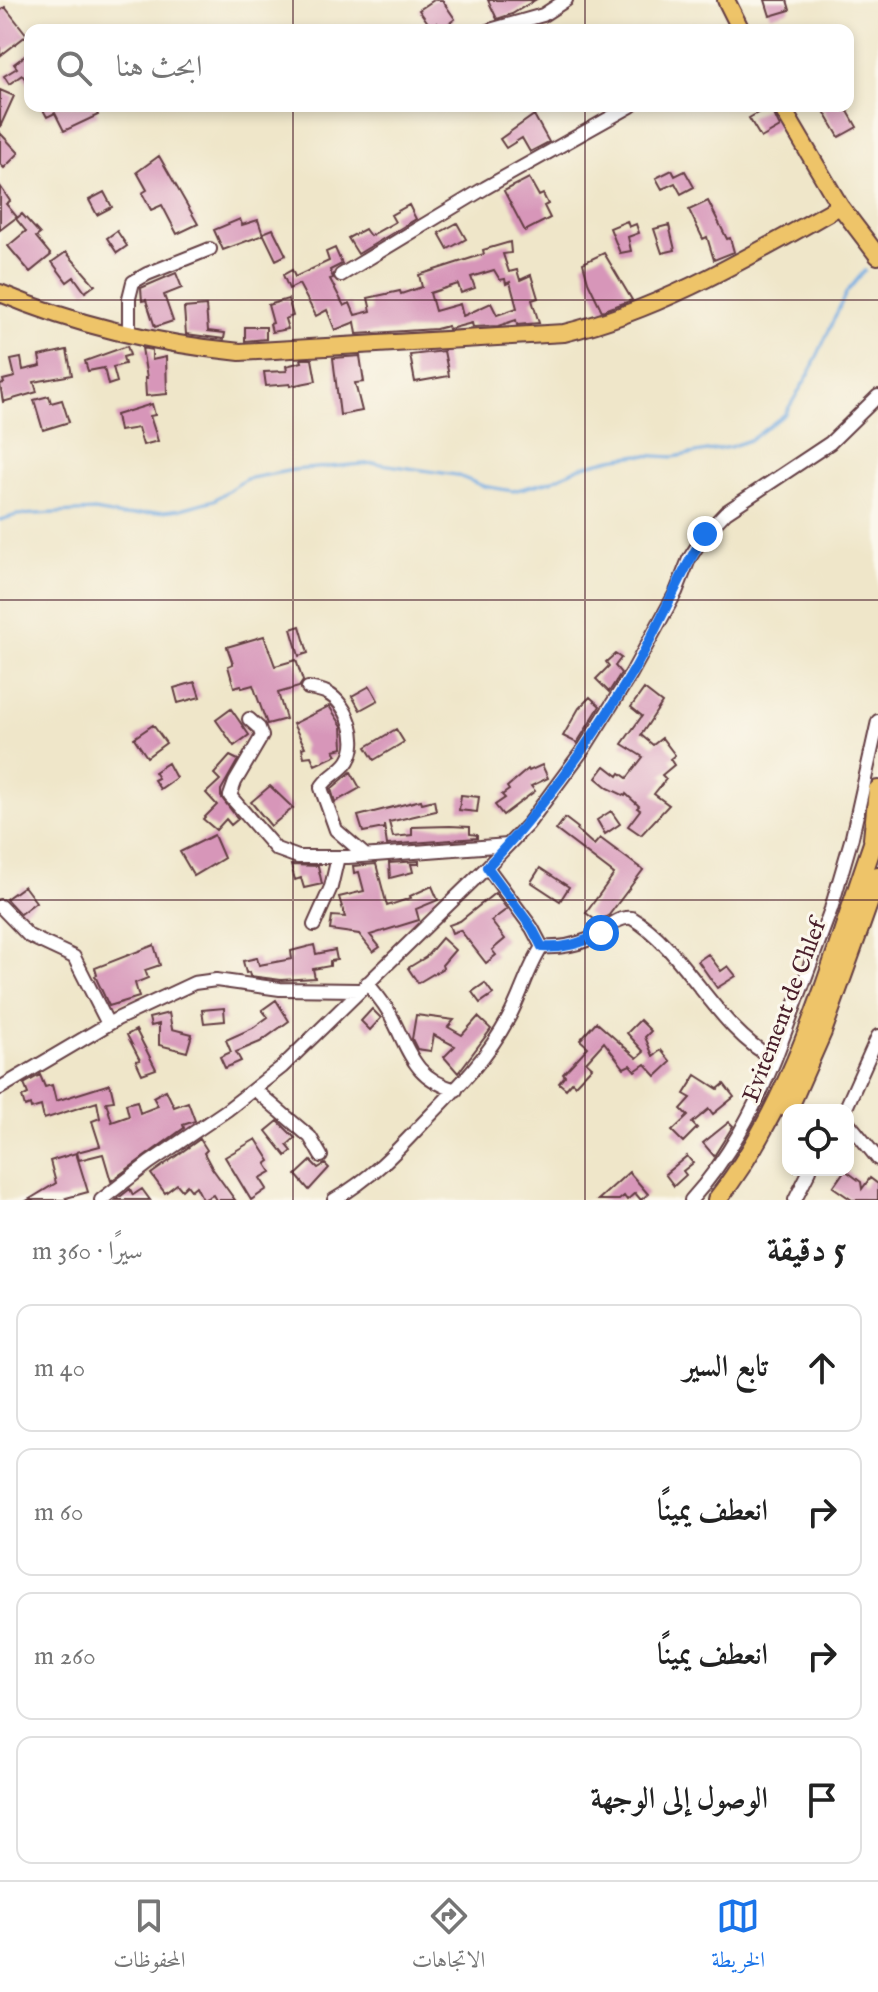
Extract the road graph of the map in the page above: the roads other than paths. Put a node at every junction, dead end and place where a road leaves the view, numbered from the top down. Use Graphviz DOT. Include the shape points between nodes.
graph roads {
  1 [pos="566,0"];
  2 [pos="726,0"];
  3 [pos="511,24"];
  4 [pos="738,24"];
  5 [pos="620,112"];
  6 [pos="785,112"];
  7 [pos="840,206"];
  8 [pos="210,249"];
  9 [pos="878,256"];
  10 [pos="341,275"];
  11 [pos="0,293"];
  12 [pos="129,333"];
  13 [pos="878,396"];
  14 [pos="308,688"];
  15 [pos="249,719"];
  16 [pos="878,721"];
  17 [pos="878,790"];
  18 [pos="875,837"];
  19 [pos="508,845"];
  20 [pos="365,855"];
  21 [pos="338,857"];
  22 [pos="487,867"];
  23 [pos="878,876"];
  24 [pos="0,906"];
  25 [pos="314,925"];
  26 [pos="542,947"];
  27 [pos="363,986"];
  28 [pos="108,1024"];
  29 [pos="878,1036"];
  30 [pos="775,1059"];
  31 [pos="0,1088"];
  32 [pos="254,1089"];
  33 [pos="456,1090"];
  34 [pos="848,1104"];
  35 [pos="854,1129"];
  36 [pos="321,1156"];
  37 [pos="878,1159"];
  38 [pos="807,1176"];
  39 [pos="101,1200"];
  40 [pos="334,1200"];
  41 [pos="691,1200"];
  42 [pos="717,1200"];
  43 [pos="732,1200"];
  44 [pos="795,1200"];
  1 -- 3 [label="street" via="543,15"];
  2 -- 4 [label="main road"];
  5 -- 10 [label="street"];
  6 -- 7 [label="main road"];
  7 -- 9 [label="main road"];
  7 -- 12 [label="main road" via="646,308 564,333 240,352"];
  8 -- 12 [label="street" via="133,282"];
  11 -- 12 [label="main road" via="52,314"];
  13 -- 19 [label="street" via="830,443 726,512 705,534 624,686 585,747"];
  14 -- 20 [label="street" via="328,693 352,728 349,758 321,788 336,830"];
  15 -- 21 [label="street" via="262,736 230,793 233,800 276,849 298,857"];
  16 -- 30 [label="street" via="831,909"];
  17 -- 18 [label="highway, Evitement de Chlef"];
  18 -- 42 [label="highway, Evitement de Chlef" via="784,1089"];
  19 -- 20 [label="street"];
  19 -- 22 [label="street"];
  20 -- 21 [label="street"];
  21 -- 25 [label="street"];
  22 -- 26 [label="street"];
  22 -- 27 [label="street"];
  23 -- 43 [label="highway, Evitement de Chlef" via="809,1064 771,1141"];
  24 -- 28 [label="street" via="29,936 74,957"];
  26 -- 30 [label="street" via="584,942 622,918 632,918 743,1034"];
  26 -- 33 [label="street" via="508,1018"];
  27 -- 28 [label="street" via="280,989 206,981"];
  27 -- 32 [label="street"];
  27 -- 33 [label="street" via="392,1017 416,1066 431,1080"];
  28 -- 31 [label="street"];
  29 -- 34 [label="street"];
  30 -- 41 [label="street" via="735,1143"];
  32 -- 36 [label="street" via="310,1137"];
  32 -- 39 [label="street"];
  33 -- 40 [label="street" via="381,1168"];
  35 -- 37 [label="street"];
  38 -- 44 [label="street"];
}
